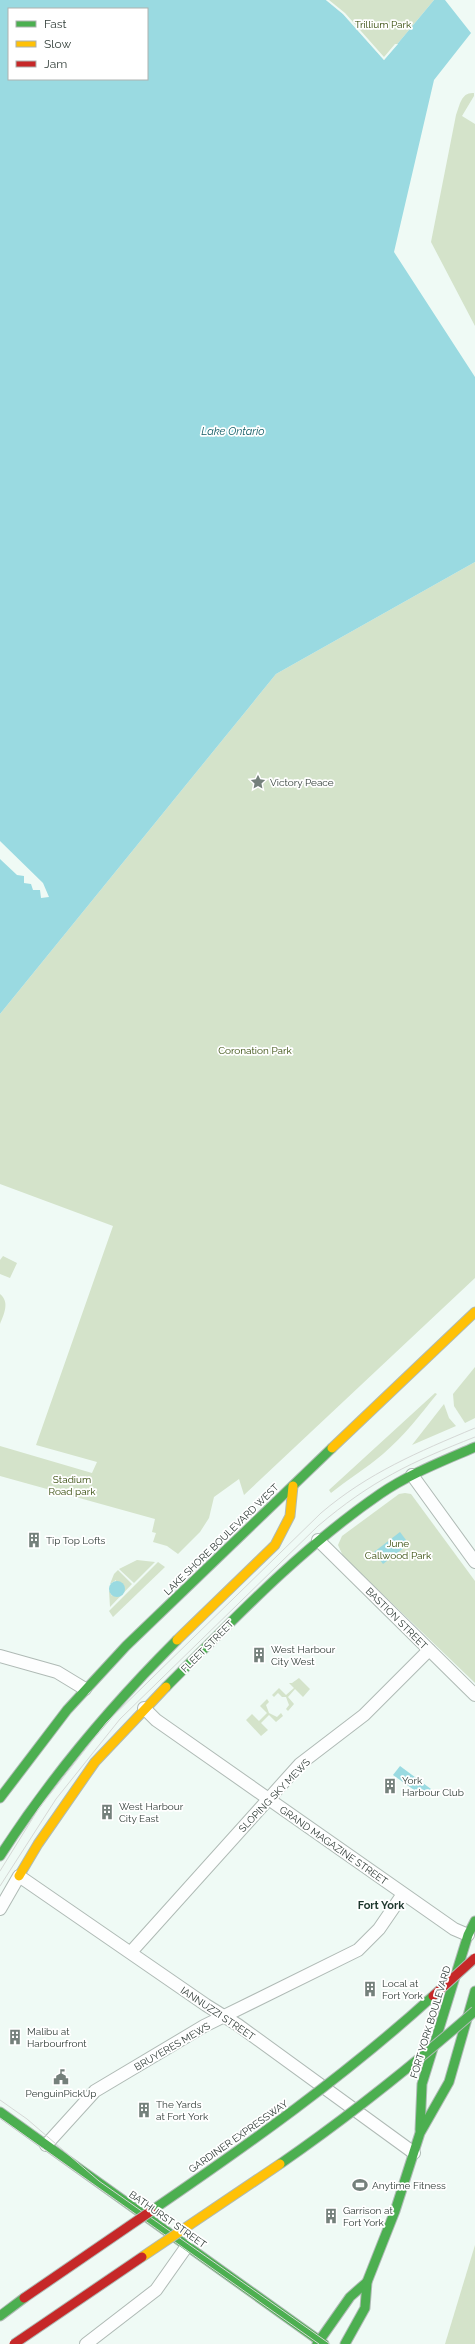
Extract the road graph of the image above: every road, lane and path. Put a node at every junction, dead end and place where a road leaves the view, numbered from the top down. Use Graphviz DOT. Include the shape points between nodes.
graph roads {
  1 [pos="475,1312"];
  2 [pos="475,1447"];
  3 [pos="412,1475"];
  4 [pos="293,1486"];
  5 [pos="318,1540"];
  6 [pos="475,1562"];
  7 [pos="429,1650"];
  8 [pos="0,1656"];
  9 [pos="85,1690"];
  10 [pos="475,1695"];
  11 [pos="144,1708"];
  12 [pos="0,1798"];
  13 [pos="268,1798"];
  14 [pos="0,1856"];
  15 [pos="19,1876"];
  16 [pos="403,1894"];
  17 [pos="0,1909"];
  18 [pos="475,1921"];
  19 [pos="468,1935"];
  20 [pos="131,1952"];
  21 [pos="475,1958"];
  22 [pos="475,1991"];
  23 [pos="475,2011"];
  24 [pos="224,2016"];
  25 [pos="0,2112"];
  26 [pos="420,2133"];
  27 [pos="46,2144"];
  28 [pos="414,2153"];
  29 [pos="188,2246"];
  30 [pos="367,2282"];
  31 [pos="24,2298"];
  32 [pos="0,2312"];
  33 [pos="0,2316"];
  34 [pos="320,2343"];
  35 [pos="14,2344"];
  36 [pos="86,2344"];
  37 [pos="345,2344"];
  1 -- 4 [label="main road, LAKE SHORE BOULEVARD WEST"];
  2 -- 3 [label="main road, FLEET STREET"];
  3 -- 5 [label="main road, FLEET STREET" via="380,1494"];
  3 -- 6 [label="street"];
  4 -- 9 [label="main road, LAKE SHORE BOULEVARD WEST" via="126,1646"];
  4 -- 14 [label="main road" via="290,1516 275,1545 91,1731"];
  5 -- 7 [label="street, BASTION STREET"];
  5 -- 11 [label="main road, FLEET STREET" via="292,1562"];
  7 -- 10 [label="street, BASTION STREET"];
  7 -- 13 [label="street, SLOPING SKY MEWS" via="364,1715 300,1764"];
  8 -- 9 [label="street" via="57,1672"];
  9 -- 12 [label="main road, LAKE SHORE BOULEVARD WEST" via="66,1710"];
  11 -- 13 [label="street, GRAND MAGAZINE STREET" via="156,1720"];
  11 -- 15 [label="main road, FLEET STREET" via="95,1762"];
  13 -- 16 [label="street, GRAND MAGAZINE STREET"];
  13 -- 20 [label="street, SLOPING SKY MEWS"];
  15 -- 17 [label="street, FLEET STREET"];
  15 -- 20 [label="street, IANNUZZI STREET"];
  16 -- 19 [label="street, GRAND MAGAZINE STREET" via="454,1929"];
  16 -- 24 [label="street, BRUYERES MEWS" via="379,1929 358,1950"];
  18 -- 19 [label="main road, FORT YORK BOULEVARD"];
  19 -- 26 [label="main road, FORT YORK BOULEVARD" via="422,2084"];
  20 -- 24 [label="street, IANNUZZI STREET"];
  21 -- 31 [label="main road, GARDINER EXPRESSWAY, bridge" via="346,2070 273,2126"];
  22 -- 26 [label="main road, FORT YORK BOULEVARD" via="449,2082"];
  23 -- 35 [label="main road, bridge" via="412,2066 325,2133"];
  24 -- 27 [label="street, BRUYERES MEWS" via="94,2091"];
  24 -- 28 [label="street, IANNUZZI STREET"];
  25 -- 27 [label="main road, BATHURST STREET"];
  26 -- 28 [label="main road, FORT YORK BOULEVARD"];
  27 -- 29 [label="main road, BATHURST STREET"];
  28 -- 30 [label="main road, FORT YORK BOULEVARD" via="395,2211"];
  29 -- 34 [label="main road, BATHURST STREET"];
  29 -- 36 [label="street" via="156,2290"];
  30 -- 34 [label="main road, FORT YORK BOULEVARD" via="350,2298"];
  30 -- 37 [label="main road, FORT YORK BOULEVARD" via="364,2308"];
  31 -- 32 [label="main road"];
  31 -- 33 [label="main road, GARDINER EXPRESSWAY"];
}
